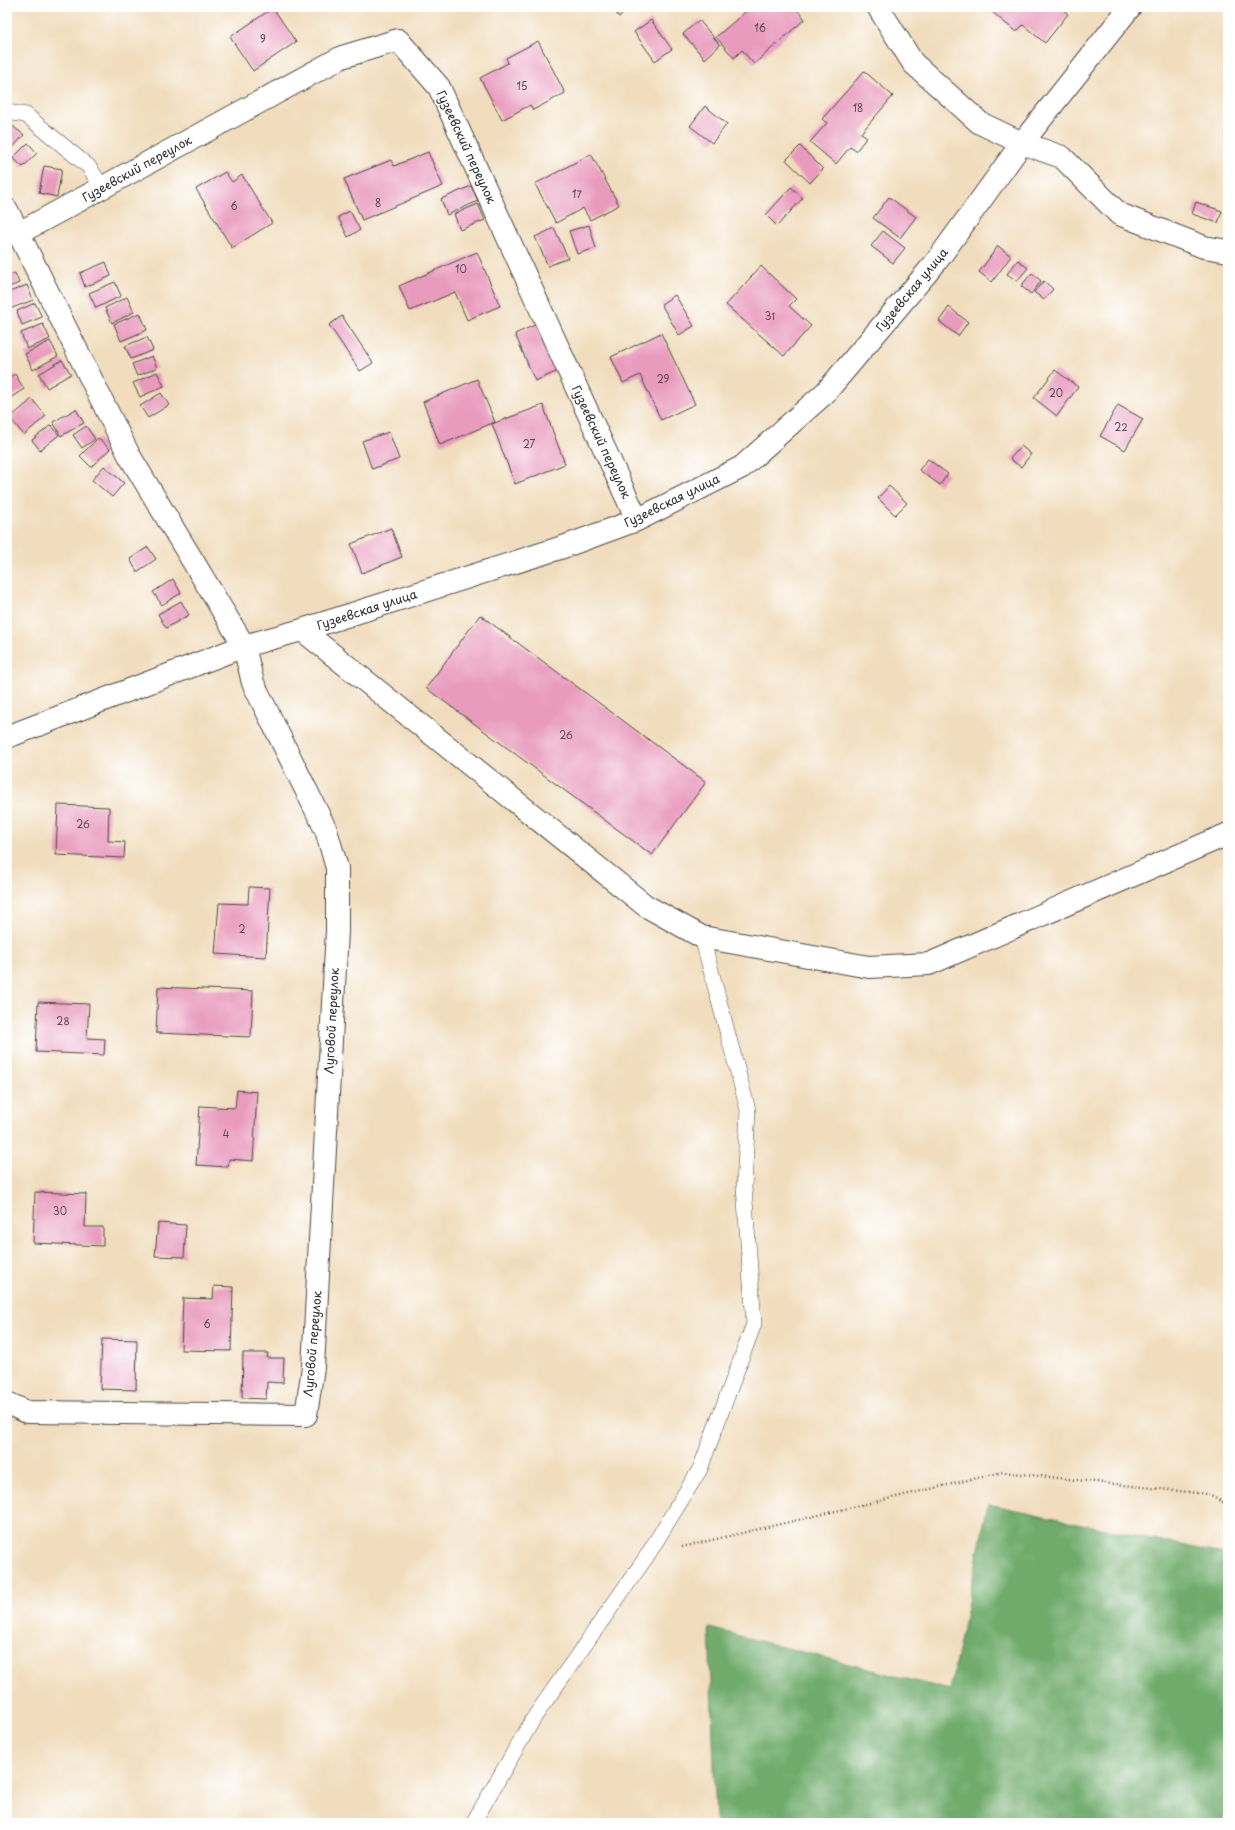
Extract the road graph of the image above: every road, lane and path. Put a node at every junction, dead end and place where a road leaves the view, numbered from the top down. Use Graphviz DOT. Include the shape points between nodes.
graph roads {
  1 [pos="878,7"];
  2 [pos="1130,7"];
  3 [pos="7,112"];
  4 [pos="1022,143"];
  5 [pos="102,187"];
  6 [pos="7,210"];
  7 [pos="19,233"];
  8 [pos="1228,251"];
  9 [pos="637,520"];
  10 [pos="302,630"];
  11 [pos="244,646"];
  12 [pos="7,737"];
  13 [pos="1228,834"];
  14 [pos="702,937"];
  15 [pos="7,1403"];
  16 [pos="1228,1505"];
  17 [pos="647,1556"];
  18 [pos="473,1823"];
  1 -- 4 [label="street" via="913,63 980,123"];
  2 -- 4 [label="street, Гузеевская улица"];
  3 -- 5 [label="lane" via="26,115 89,167"];
  4 -- 8 [label="street" via="1062,157 1119,214 1204,247"];
  4 -- 9 [label="street, Гузеевская улица" via="936,262 826,392 742,467"];
  5 -- 7 [label="street, Гузеевский переулок"];
  5 -- 9 [label="street, Гузеевский переулок" via="342,57 398,40 439,87"];
  6 -- 7 [label="street, Луговой переулок"];
  7 -- 11 [label="street, Луговой переулок" via="129,455"];
  9 -- 10 [label="street, Гузеевская улица" via="563,547"];
  10 -- 11 [label="street, Гузеевская улица"];
  10 -- 14 [label="street" via="646,906"];
  11 -- 12 [label="street, Гузеевская улица"];
  11 -- 15 [label="street, Луговой переулок" via="253,683 326,830 338,868 337,931 314,1359 306,1415 27,1412"];
  13 -- 14 [label="street" via="929,964 869,967"];
  14 -- 17 [label="lane" via="748,1110 744,1187 754,1324 700,1469"];
  16 -- 17 [label="path" via="1207,1494 1003,1472"];
  17 -- 18 [label="lane" via="535,1716"];
}
